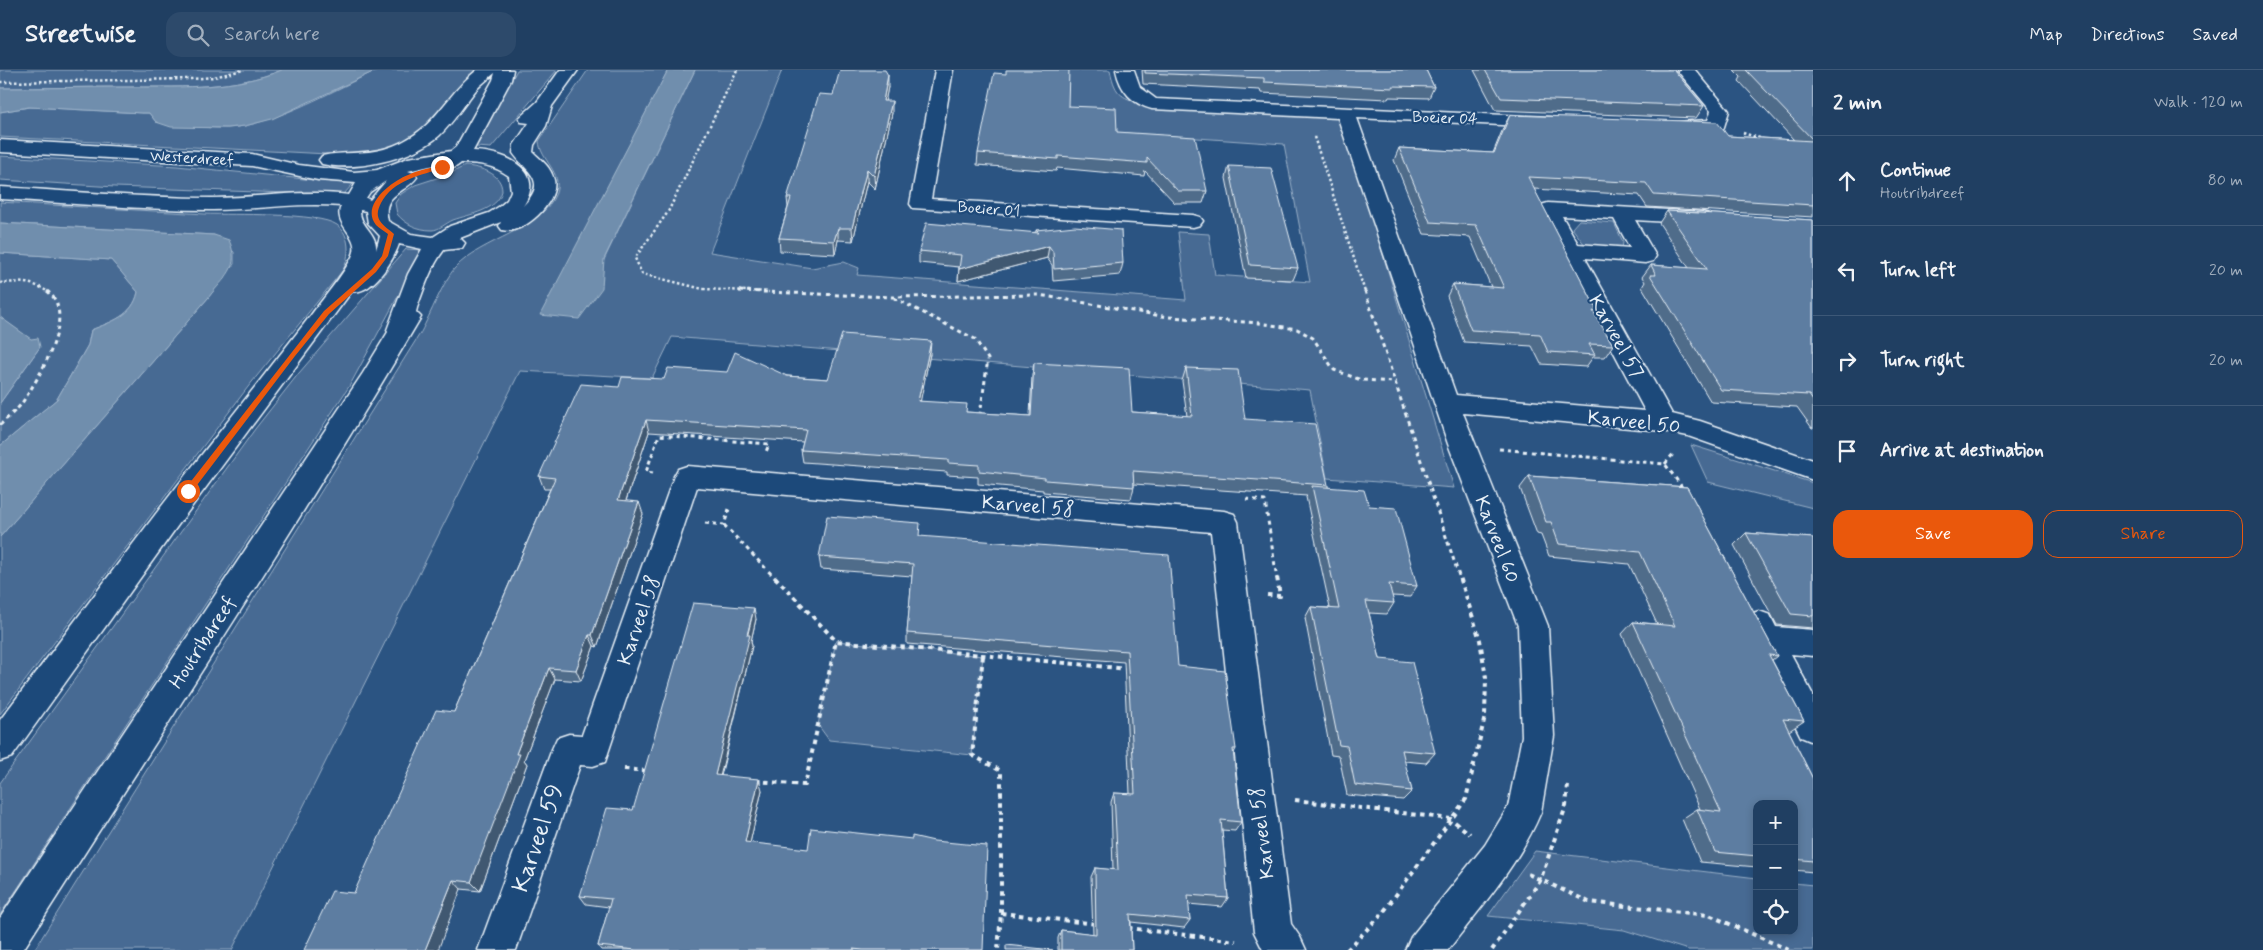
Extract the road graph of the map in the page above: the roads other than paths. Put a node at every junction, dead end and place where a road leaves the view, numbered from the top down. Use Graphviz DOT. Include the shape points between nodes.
graph roads {
  1 [pos="488,70"];
  2 [pos="497,70"];
  3 [pos="504,70"];
  4 [pos="569,70"];
  5 [pos="944,70"];
  6 [pos="1125,70"];
  7 [pos="1686,70"];
  8 [pos="543,106"];
  9 [pos="1346,113"];
  10 [pos="1560,122"];
  11 [pos="1669,126"];
  12 [pos="0,146"];
  13 [pos="459,156"];
  14 [pos="432,158"];
  15 [pos="252,160"];
  16 [pos="503,164"];
  17 [pos="382,175"];
  18 [pos="0,194"];
  19 [pos="352,208"];
  20 [pos="375,209"];
  21 [pos="1621,213"];
  22 [pos="1726,220"];
  23 [pos="1193,221"];
  24 [pos="391,234"];
  25 [pos="470,240"];
  26 [pos="438,244"];
  27 [pos="1570,250"];
  28 [pos="326,313"];
  29 [pos="399,330"];
  30 [pos="1448,403"];
  31 [pos="1663,422"];
  32 [pos="1813,470"];
  33 [pos="1748,604"];
  34 [pos="1766,639"];
  35 [pos="1813,643"];
  36 [pos="1809,712"];
  37 [pos="0,746"];
  38 [pos="593,751"];
  39 [pos="1280,941"];
  40 [pos="2,950"];
  41 [pos="497,950"];
  42 [pos="1424,950"];
  1 -- 15 [label="street" via="474,80 437,128 403,149 351,160"];
  2 -- 14 [label="street" via="454,138"];
  3 -- 13 [label="street" via="502,80"];
  4 -- 8 [label="street"];
  5 -- 23 [label="street, Boeier 01" via="920,204"];
  6 -- 9 [label="street, Boeier 04" via="1127,84 1138,98 1152,104"];
  7 -- 11 [label="street" via="1720,111 1716,126"];
  8 -- 16 [label="street" via="510,140"];
  8 -- 25 [label="street" via="523,153 539,168 545,180 543,194 527,214 512,224"];
  9 -- 10 [label="street, Boeier 04"];
  9 -- 30 [label="street, Karveel 60"];
  12 -- 15 [label="street, Westerdreef"];
  13 -- 14 [label="street"];
  13 -- 16 [label="street"];
  13 -- 20 [label="street" via="442,167 409,176 395,184 382,196"];
  14 -- 17 [label="street"];
  15 -- 17 [label="street, Westerdreef" via="286,169 355,177"];
  16 -- 26 [label="street" via="516,173 522,184 514,204 497,216 452,234"];
  17 -- 19 [label="street" via="365,187"];
  18 -- 19 [label="street" via="136,202 251,203 288,210 339,213"];
  19 -- 20 [label="street" via="364,203"];
  19 -- 28 [label="street" via="355,230 364,238 364,256"];
  20 -- 24 [label="street" via="378,223"];
  21 -- 22 [label="street, Karveel 57"];
  21 -- 27 [label="street, Karveel 57" via="1548,209"];
  21 -- 27 [label="street" via="1645,256"];
  24 -- 26 [label="street"];
  24 -- 28 [label="street" via="385,256 374,270"];
  25 -- 26 [label="street"];
  25 -- 29 [label="street, Houtribdreef" via="447,259"];
  26 -- 29 [label="street, Houtribdreef" via="415,284"];
  27 -- 31 [label="street, Karveel 57"];
  28 -- 37 [label="street" via="188,491"];
  29 -- 40 [label="street, Houtribdreef" via="353,408"];
  30 -- 31 [label="street, Karveel 50"];
  30 -- 42 [label="street, Karveel 60" via="1533,626 1538,736 1524,812 1498,857"];
  31 -- 32 [label="street, Karveel 50" via="1691,428"];
  33 -- 34 [label="street"];
  34 -- 35 [label="street"];
  34 -- 36 [label="street"];
  38 -- 39 [label="street, Karveel 58" via="687,476 1224,522"];
  38 -- 41 [label="street, Karveel 59" via="569,749"];
}
